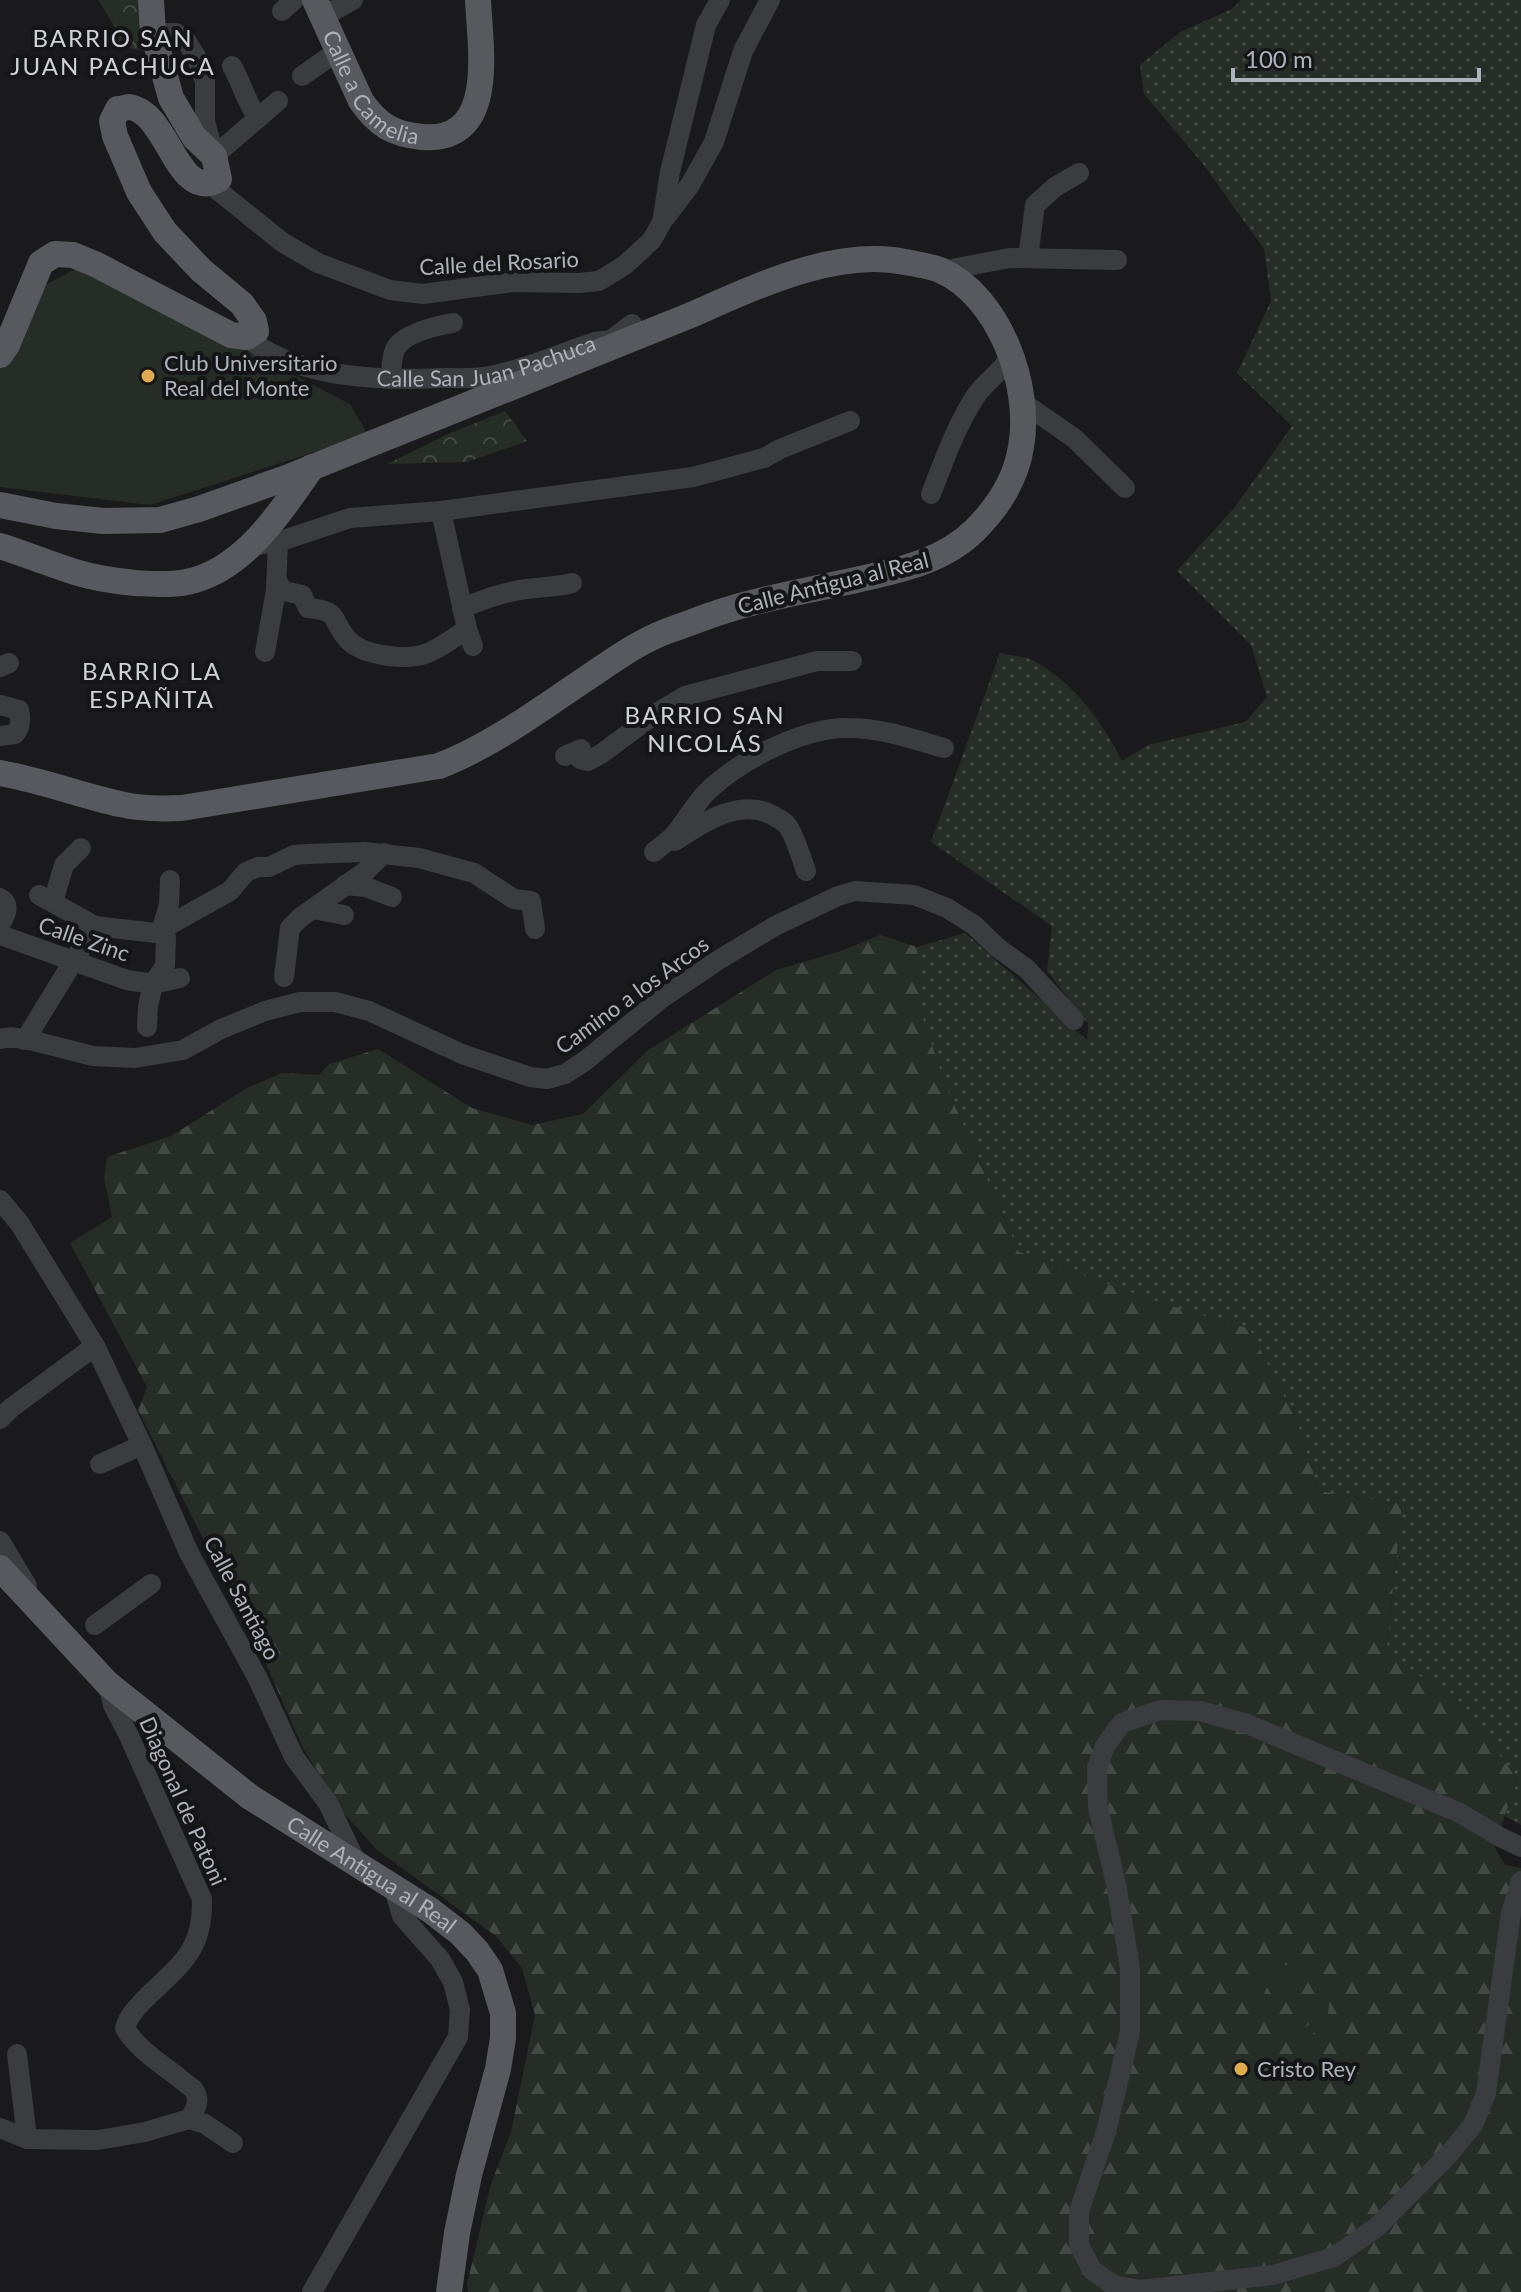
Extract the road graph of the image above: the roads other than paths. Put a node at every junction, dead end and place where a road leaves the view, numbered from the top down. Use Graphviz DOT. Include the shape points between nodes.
graph roads {
  1 [pos="151,0"];
  2 [pos="353,0"];
  3 [pos="478,0"];
  4 [pos="720,0"];
  5 [pos="770,0"];
  6 [pos="320,8"];
  7 [pos="153,33"];
  8 [pos="339,50"];
  9 [pos="302,76"];
  10 [pos="205,81"];
  11 [pos="278,101"];
  12 [pos="258,118"];
  13 [pos="214,156"];
  14 [pos="1079,173"];
  15 [pos="210,184"];
  16 [pos="662,222"];
  17 [pos="1028,258"];
  18 [pos="1117,260"];
  19 [pos="941,271"];
  20 [pos="453,323"];
  21 [pos="632,324"];
  22 [pos="247,337"];
  23 [pos="0,355"];
  24 [pos="1011,355"];
  25 [pos="390,379"];
  26 [pos="1022,402"];
  27 [pos="850,421"];
  28 [pos="312,467"];
  29 [pos="1125,488"];
  30 [pos="931,494"];
  31 [pos="0,505"];
  32 [pos="441,511"];
  33 [pos="278,542"];
  34 [pos="0,546"];
  35 [pos="249,546"];
  36 [pos="276,581"];
  37 [pos="572,583"];
  38 [pos="462,608"];
  39 [pos="265,652"];
  40 [pos="852,661"];
  41 [pos="0,705"];
  42 [pos="0,736"];
  43 [pos="944,748"];
  44 [pos="565,756"];
  45 [pos="0,773"];
  46 [pos="81,848"];
  47 [pos="384,853"];
  48 [pos="806,871"];
  49 [pos="170,880"];
  50 [pos="345,885"];
  51 [pos="392,897"];
  52 [pos="3,900"];
  53 [pos="313,909"];
  54 [pos="344,915"];
  55 [pos="0,924"];
  56 [pos="95,926"];
  57 [pos="535,929"];
  58 [pos="164,931"];
  59 [pos="0,935"];
  60 [pos="73,961"];
  61 [pos="284,977"];
  62 [pos="180,978"];
  63 [pos="153,984"];
  64 [pos="1074,1020"];
  65 [pos="147,1027"];
  66 [pos="0,1039"];
  67 [pos="25,1040"];
  68 [pos="0,1200"];
  69 [pos="95,1346"];
  70 [pos="0,1419"];
  71 [pos="142,1445"];
  72 [pos="100,1464"];
  73 [pos="0,1541"];
  74 [pos="0,1568"];
  75 [pos="151,1584"];
  76 [pos="47,1620"];
  77 [pos="95,1625"];
  78 [pos="108,1684"];
  79 [pos="1521,1847"];
  80 [pos="357,1866"];
  81 [pos="1521,1881"];
  82 [pos="394,1889"];
  83 [pos="17,2054"];
  84 [pos="189,2119"];
  85 [pos="0,2128"];
  86 [pos="27,2139"];
  87 [pos="233,2143"];
  88 [pos="312,2292"];
  89 [pos="449,2292"];
  1 -- 7 [label="main road"];
  2 -- 6 [label="street"];
  3 -- 8 [label="main road, Calle a Camelia" via="480,89 472,115 457,131 427,137 385,128 361,101"];
  4 -- 16 [label="street, Calle del Rosario" via="706,25"];
  5 -- 16 [label="street" via="743,51 714,142"];
  6 -- 8 [label="main road, Calle a Camelia"];
  7 -- 10 [label="street" via="176,33 185,39"];
  7 -- 13 [label="main road" via="171,98 194,137"];
  8 -- 9 [label="street"];
  10 -- 12 [label="street" via="238,61 241,83"];
  10 -- 13 [label="street" via="205,121"];
  11 -- 12 [label="street"];
  12 -- 13 [label="street"];
  13 -- 15 [label="main road" via="219,179"];
  14 -- 17 [label="street" via="1035,205"];
  15 -- 16 [label="street, Calle del Rosario" via="282,242 307,244 318,263 390,290 423,294 513,282 599,281 652,240"];
  15 -- 22 [label="main road" via="187,177 146,116 130,107 118,109 112,121 115,136 139,192 165,232 242,304 256,331"];
  17 -- 18 [label="street"];
  17 -- 19 [label="street"];
  19 -- 24 [label="main road, Calle Antigua al Real" via="986,308"];
  19 -- 28 [label="main road, Calle Antigua al Real" via="864,258 814,268 757,286"];
  20 -- 25 [label="street" via="397,346"];
  21 -- 25 [label="street, Calle San Juan Pachuca" via="611,340 483,377"];
  22 -- 23 [label="main road, Calle San Juan Pachuca" via="231,335 95,264 55,254 41,263"];
  22 -- 25 [label="street, Calle San Juan Pachuca" via="264,351 291,361 333,373"];
  24 -- 26 [label="main road, Calle Antigua al Real"];
  24 -- 30 [label="street" via="977,394 956,430"];
  26 -- 29 [label="street" via="1074,438"];
  26 -- 45 [label="main road, Calle Antigua al Real" via="1021,447 1000,502 943,554 900,570 730,609 664,632 632,647 464,757 439,766 159,809 122,805"];
  27 -- 32 [label="street" via="764,458 693,477"];
  28 -- 31 [label="main road, Calle Antigua al Real" via="160,520 103,521"];
  28 -- 35 [label="main road"];
  32 -- 33 [label="street" via="350,518"];
  32 -- 38 [label="street"];
  33 -- 35 [label="street"];
  33 -- 36 [label="street"];
  34 -- 35 [label="main road" via="77,573 163,585 197,580"];
  36 -- 38 [label="street" via="284,591 302,595 308,608 331,613 359,649 382,655 427,654 470,638"];
  36 -- 39 [label="street"];
  37 -- 38 [label="street" via="498,594"];
  40 -- 44 [label="street" via="817,661 685,696 594,758 581,761 579,749"];
  41 -- 42 [label="street" via="19,710 20,728"];
  43 -- 48 [label="street" via="847,727 785,742 713,786 654,852 720,815 755,809 787,824"];
  46 -- 56 [label="street" via="64,865 46,898"];
  47 -- 50 [label="street"];
  47 -- 57 [label="street" via="482,876 514,899 531,901"];
  47 -- 58 [label="street" via="294,855 258,867 246,872 230,891"];
  49 -- 58 [label="street, Calle Zinc"];
  50 -- 51 [label="street"];
  50 -- 53 [label="street"];
  52 -- 55 [label="street" via="5,918"];
  53 -- 54 [label="street"];
  53 -- 61 [label="street" via="290,928"];
  56 -- 58 [label="street"];
  56 -- 60 [label="street"];
  58 -- 63 [label="street, Calle Zinc" via="165,966"];
  59 -- 60 [label="street, Calle Zinc"];
  60 -- 63 [label="street, Calle Zinc"];
  60 -- 67 [label="street"];
  62 -- 63 [label="street"];
  63 -- 65 [label="street, Calle Zinc"];
  64 -- 67 [label="street, Camino a los Arcos" via="1027,969 947,908 914,895 855,891 742,946 662,998 585,1061 547,1079 462,1054 369,1011 335,1002 300,1002 265,1011 183,1050 135,1058 93,1056"];
  66 -- 67 [label="street, Camino a los Arcos"];
  68 -- 69 [label="street, Calle Santiago"];
  69 -- 70 [label="street"];
  69 -- 71 [label="street, Calle Santiago"];
  71 -- 72 [label="street"];
  71 -- 80 [label="street, Calle Santiago" via="189,1553 294,1757 328,1803"];
  73 -- 76 [label="street"];
  74 -- 76 [label="main road, Calle Antigua al Real"];
  75 -- 77 [label="street"];
  76 -- 78 [label="main road, Calle Antigua al Real"];
  78 -- 80 [label="main road, Calle Antigua al Real" via="250,1797"];
  78 -- 84 [label="street, Diagonal de Patoni" via="202,1899 203,1923 195,1944 137,2006 125,2028 193,2089 196,2109"];
  79 -- 81 [label="street" via="1460,1813 1247,1724 1200,1711 1160,1710 1122,1723 1097,1768 1098,1808 1130,1969 1130,2032 1106,2132 1079,2211 1079,2245 1092,2270 1113,2285 1140,2290 1273,2275 1334,2257 1377,2227 1473,2125 1486,2093 1511,1913"];
  80 -- 82 [label="main road, Calle Antigua al Real"];
  82 -- 88 [label="street" via="402,1916 453,1982 460,2010 458,2037"];
  82 -- 89 [label="main road, Calle Antigua al Real" via="430,1910 477,1951 490,1970 503,2013 498,2069 466,2190"];
  83 -- 86 [label="street"];
  84 -- 86 [label="street" via="98,2140"];
  84 -- 87 [label="street"];
  85 -- 86 [label="street"];
}
